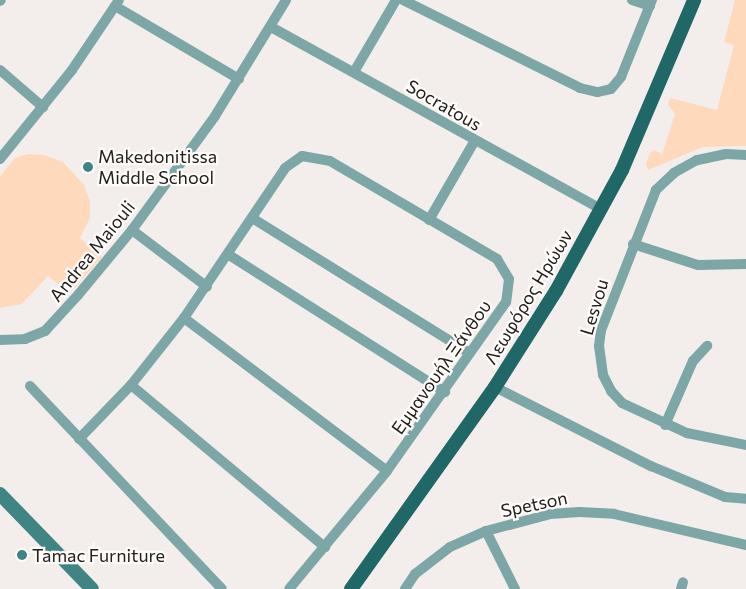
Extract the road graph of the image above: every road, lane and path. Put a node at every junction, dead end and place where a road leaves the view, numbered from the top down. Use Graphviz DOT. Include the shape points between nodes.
graph roads {
  1 [pos="286,0"];
  2 [pos="396,0"];
  3 [pos="403,0"];
  4 [pos="632,0"];
  5 [pos="694,0"];
  6 [pos="117,3"];
  7 [pos="651,3"];
  8 [pos="271,27"];
  9 [pos="0,70"];
  10 [pos="354,72"];
  11 [pos="239,79"];
  12 [pos="43,107"];
  13 [pos="474,142"];
  14 [pos="746,155"];
  15 [pos="0,159"];
  16 [pos="602,210"];
  17 [pos="252,218"];
  18 [pos="430,220"];
  19 [pos="132,230"];
  20 [pos="633,244"];
  21 [pos="229,254"];
  22 [pos="746,264"];
  23 [pos="207,287"];
  24 [pos="184,318"];
  25 [pos="0,340"];
  26 [pos="707,346"];
  27 [pos="470,352"];
  28 [pos="131,385"];
  29 [pos="30,386"];
  30 [pos="495,387"];
  31 [pos="445,392"];
  32 [pos="665,425"];
  33 [pos="79,439"];
  34 [pos="746,445"];
  35 [pos="387,471"];
  36 [pos="0,494"];
  37 [pos="746,499"];
  38 [pos="486,531"];
  39 [pos="746,545"];
  40 [pos="325,547"];
  41 [pos="92,589"];
  42 [pos="222,589"];
  43 [pos="289,589"];
  44 [pos="351,589"];
  45 [pos="405,589"];
  46 [pos="515,589"];
  1 -- 8 [label="street, Andrea Maiouli"];
  2 -- 10 [label="street"];
  3 -- 7 [label="street" via="580,88 598,92 612,89 621,77"];
  4 -- 7 [label="street"];
  5 -- 16 [label="main road, Λεωφόρος Ηρώων" via="626,162"];
  6 -- 11 [label="street"];
  6 -- 12 [label="street"];
  8 -- 10 [label="street, Socratous"];
  8 -- 11 [label="street, Andrea Maiouli"];
  9 -- 12 [label="street"];
  10 -- 13 [label="street, Socratous"];
  11 -- 19 [label="street, Andrea Maiouli"];
  12 -- 15 [label="street"];
  13 -- 16 [label="street, Socratous"];
  13 -- 18 [label="street"];
  14 -- 20 [label="street, Lesvou" via="711,156 674,173 650,200"];
  16 -- 30 [label="main road, Λεωφόρος Ηρώων" via="527,340"];
  17 -- 18 [label="street, Εμμανουήλ Ξάνθου" via="285,168 302,156 330,161"];
  17 -- 21 [label="street"];
  17 -- 27 [label="street"];
  18 -- 27 [label="street, Εμμανουήλ Ξάνθου" via="497,259 509,279 506,302"];
  19 -- 23 [label="street"];
  19 -- 25 [label="street, Andrea Maiouli" via="51,325 25,339"];
  20 -- 22 [label="street" via="698,265"];
  20 -- 32 [label="street, Lesvou" via="601,330 600,361 611,391 622,403"];
  21 -- 23 [label="street"];
  21 -- 31 [label="street"];
  23 -- 24 [label="street"];
  24 -- 28 [label="street"];
  24 -- 35 [label="street"];
  26 -- 32 [label="street" via="693,362"];
  27 -- 31 [label="street, Εμμανουήλ Ξάνθου"];
  28 -- 33 [label="street"];
  28 -- 40 [label="street"];
  29 -- 33 [label="street"];
  30 -- 37 [label="street" via="651,466 725,497"];
  30 -- 44 [label="main road, Λεωφόρος Ηρώων"];
  31 -- 35 [label="street, Εμμανουήλ Ξάνθου"];
  32 -- 34 [label="street, Lesvou" via="710,439"];
  33 -- 42 [label="street"];
  35 -- 40 [label="street, Εμμανουήλ Ξάνθου"];
  36 -- 41 [label="main road"];
  38 -- 39 [label="street, Spetson" via="551,514 597,512"];
  38 -- 45 [label="street, Spetson" via="450,546 415,574"];
  38 -- 46 [label="street"];
  40 -- 43 [label="street, Εμμανουήλ Ξάνθου"];
}
